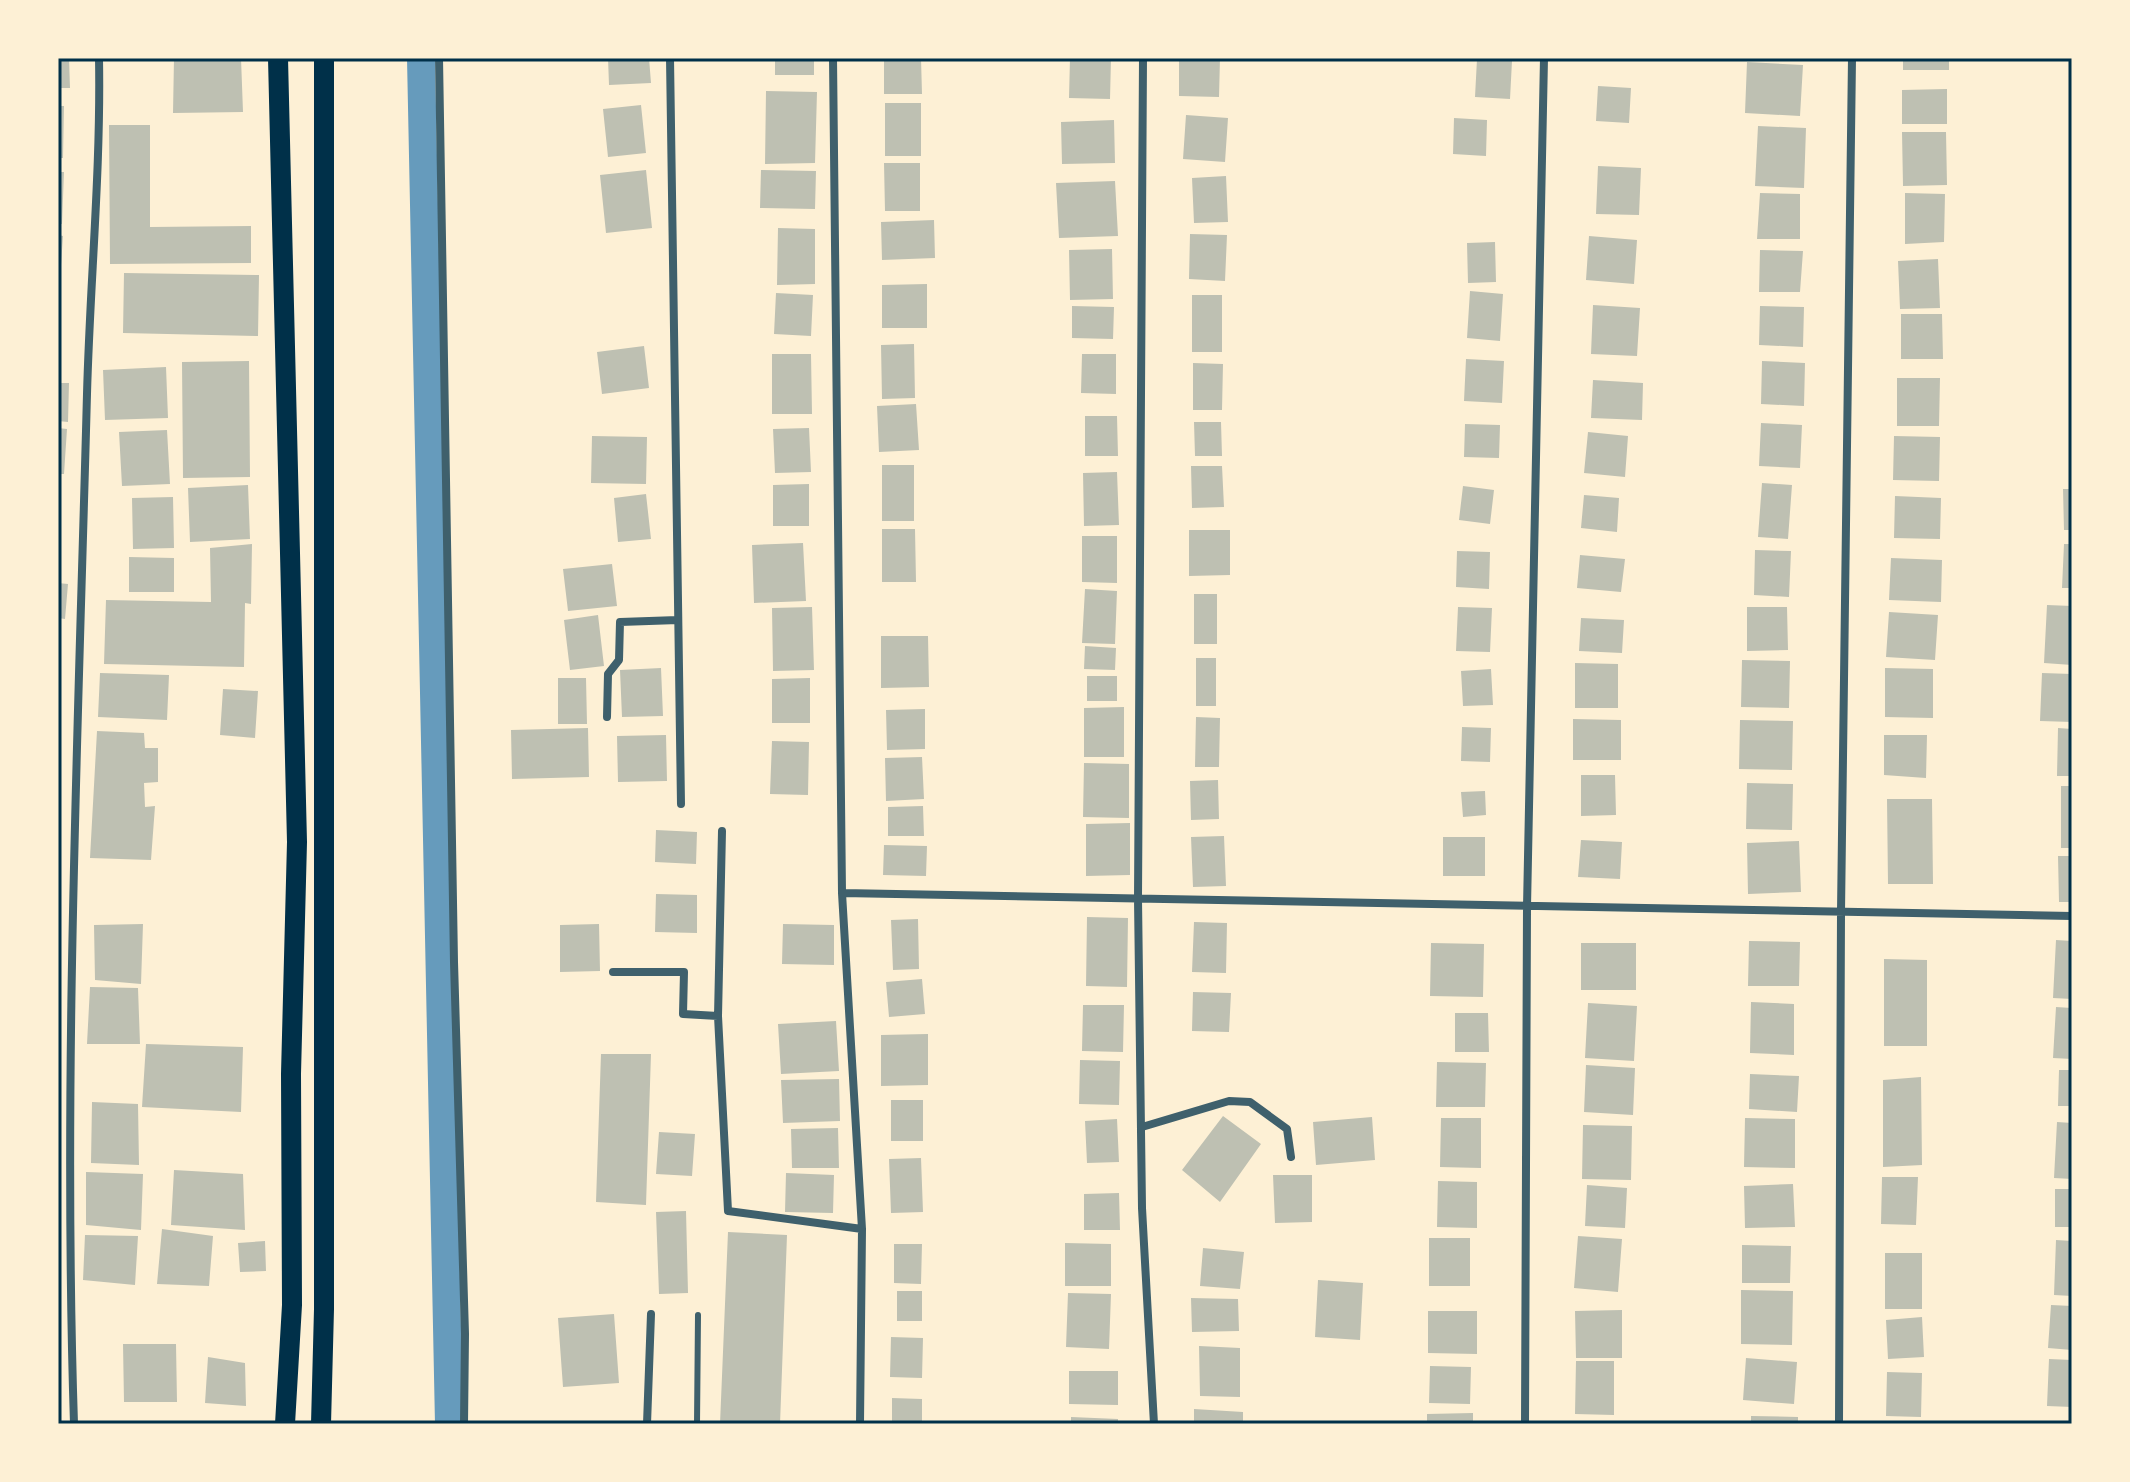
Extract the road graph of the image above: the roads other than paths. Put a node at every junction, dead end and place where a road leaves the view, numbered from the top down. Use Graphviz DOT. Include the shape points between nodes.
graph roads {
  1 [pos="99,58"];
  2 [pos="278,58"];
  3 [pos="324,58"];
  4 [pos="439,58"];
  5 [pos="670,58"];
  6 [pos="833,58"];
  7 [pos="1143,58"];
  8 [pos="1544,58"];
  9 [pos="1852,58"];
  10 [pos="678,620"];
  11 [pos="607,717"];
  12 [pos="681,804"];
  13 [pos="722,831"];
  14 [pos="842,893"];
  15 [pos="1138,899"];
  16 [pos="1527,907"];
  17 [pos="1841,912"];
  18 [pos="2072,916"];
  19 [pos="613,972"];
  20 [pos="718,1016"];
  21 [pos="1142,1127"];
  22 [pos="1291,1157"];
  23 [pos="862,1229"];
  24 [pos="651,1314"];
  25 [pos="698,1315"];
  26 [pos="74,1424"];
  27 [pos="285,1424"];
  28 [pos="321,1424"];
  29 [pos="464,1424"];
  30 [pos="647,1424"];
  31 [pos="697,1424"];
  32 [pos="860,1424"];
  33 [pos="1154,1424"];
  34 [pos="1525,1424"];
  35 [pos="1839,1424"];
  1 -- 26 [label="street" via="70,1036"];
  2 -- 27 [label="main road" via="297,842 292,1305"];
  3 -- 28 [label="main road"];
  4 -- 29 [label="street"];
  5 -- 10 [label="street"];
  6 -- 14 [label="street"];
  7 -- 15 [label="street"];
  8 -- 16 [label="street"];
  9 -- 17 [label="street"];
  10 -- 11 [label="street" via="620,622 619,660 608,674"];
  10 -- 12 [label="street"];
  13 -- 20 [label="street"];
  14 -- 15 [label="street"];
  14 -- 23 [label="street"];
  15 -- 16 [label="street"];
  15 -- 21 [label="street"];
  16 -- 17 [label="street"];
  16 -- 34 [label="street"];
  17 -- 18 [label="street"];
  17 -- 35 [label="street"];
  19 -- 20 [label="street" via="684,972 683,1014"];
  20 -- 23 [label="street" via="728,1211"];
  21 -- 22 [label="street" via="1229,1101 1250,1102 1287,1129"];
  21 -- 33 [label="street"];
  23 -- 32 [label="street"];
  24 -- 30 [label="street"];
  25 -- 31 [label="lane"];
}
